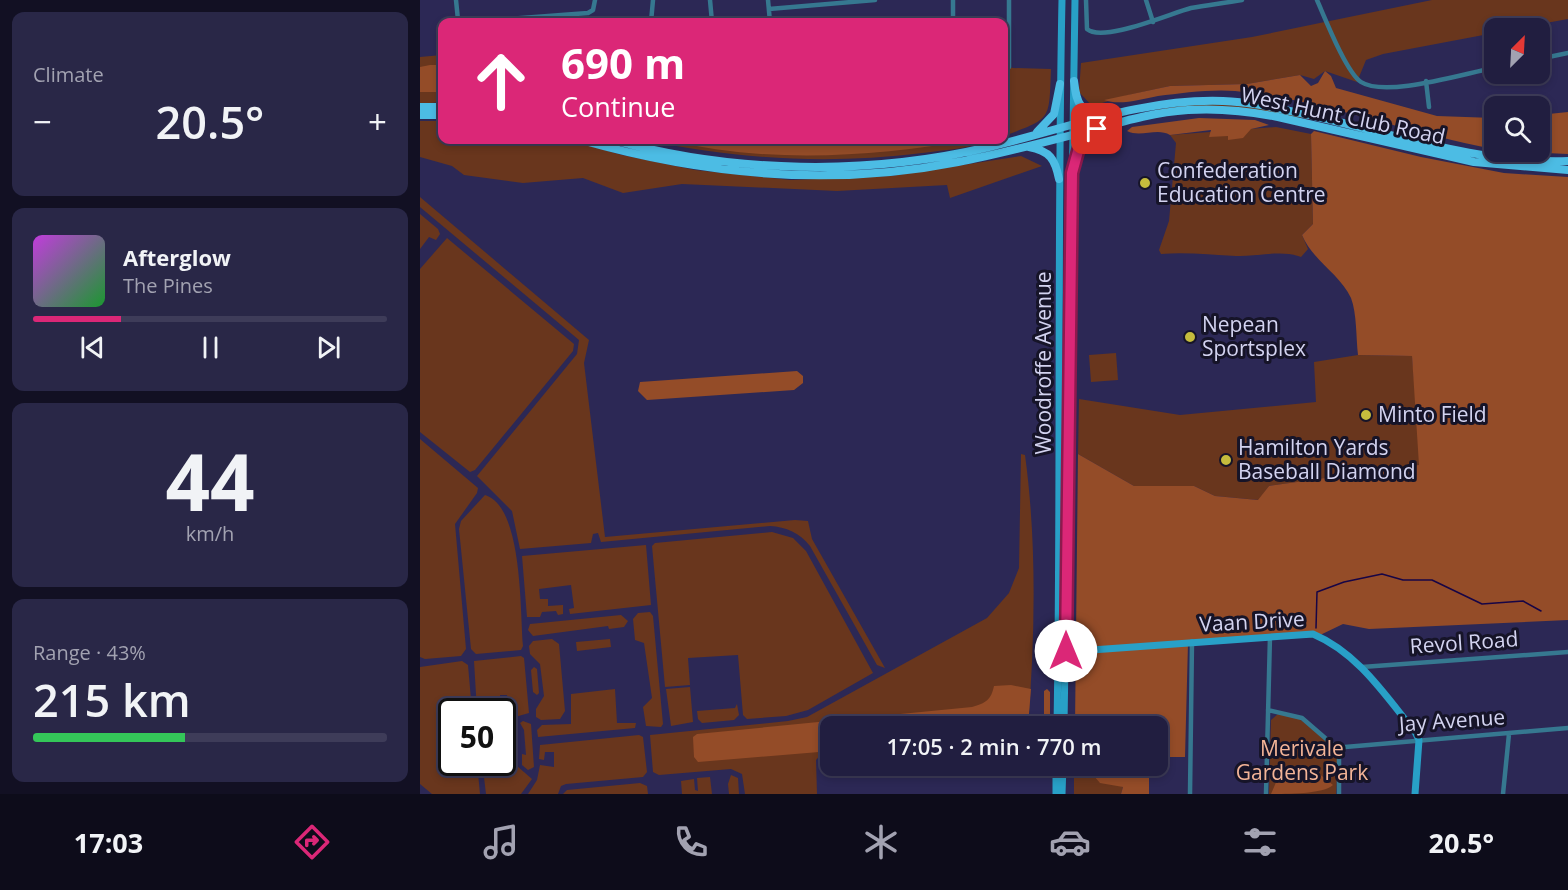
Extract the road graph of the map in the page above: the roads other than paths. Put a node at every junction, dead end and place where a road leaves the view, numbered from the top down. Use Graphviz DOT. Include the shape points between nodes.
graph roads {
  1 [pos="456,0"];
  2 [pos="595,0"];
  3 [pos="653,0"];
  4 [pos="710,0"];
  5 [pos="768,0"];
  6 [pos="875,0"];
  7 [pos="952,0"];
  8 [pos="1009,0"];
  9 [pos="1062,0"];
  10 [pos="1076,0"];
  11 [pos="1086,0"];
  12 [pos="1146,0"];
  13 [pos="1242,0"];
  14 [pos="1317,0"];
  15 [pos="769,9"];
  16 [pos="458,18"];
  17 [pos="519,18"];
  18 [pos="651,18"];
  19 [pos="712,18"];
  20 [pos="770,18"];
  21 [pos="953,18"];
  22 [pos="1153,22"];
  23 [pos="1568,53"];
  24 [pos="1550,57"];
  25 [pos="1009,67"];
  26 [pos="1484,70"];
  27 [pos="1074,81"];
  28 [pos="1426,81"];
  29 [pos="1060,84"];
  30 [pos="420,107"];
  31 [pos="438,107"];
  32 [pos="1429,107"];
  33 [pos="420,115"];
  34 [pos="438,115"];
  35 [pos="1107,116"];
  36 [pos="1073,125"];
  37 [pos="1059,128"];
  38 [pos="1097,129"];
  39 [pos="1073,134"];
  40 [pos="1034,135"];
  41 [pos="1059,138"];
  42 [pos="1008,141"];
  43 [pos="599,144"];
  44 [pos="631,144"];
  45 [pos="995,144"];
  46 [pos="1025,146"];
  47 [pos="1568,161"];
  48 [pos="1568,170"];
  49 [pos="1072,173"];
  50 [pos="1059,179"];
  51 [pos="1060,274"];
  52 [pos="1070,274"];
  53 [pos="1270,636"];
  54 [pos="1192,641"];
  55 [pos="1062,652"];
  56 [pos="1568,652"];
  57 [pos="1362,668"];
  58 [pos="1268,710"];
  59 [pos="1058,716"];
  60 [pos="1064,716"];
  61 [pos="1568,728"];
  62 [pos="1509,734"];
  63 [pos="1419,740"];
  64 [pos="1339,750"];
  65 [pos="1056,776"];
  66 [pos="1063,776"];
  67 [pos="1056,794"];
  68 [pos="1062,794"];
  69 [pos="1190,794"];
  70 [pos="1266,794"];
  71 [pos="1339,794"];
  72 [pos="1415,794"];
  73 [pos="1503,794"];
  1 -- 16 [label="street"];
  2 -- 17 [label="street" via="588,13"];
  3 -- 18 [label="street"];
  4 -- 19 [label="street"];
  5 -- 15 [label="street"];
  6 -- 15 [label="street"];
  7 -- 21 [label="street"];
  8 -- 25 [label="street"];
  9 -- 29 [label="main road, Woodroffe Avenue"];
  10 -- 27 [label="main road, Woodroffe Avenue"];
  11 -- 22 [label="street" via="1086,23 1091,32"];
  12 -- 22 [label="street"];
  13 -- 22 [label="street" via="1188,9"];
  14 -- 28 [label="street" via="1353,73 1362,82 1388,88"];
  15 -- 20 [label="street"];
  23 -- 24 [label="street"];
  26 -- 28 [label="street"];
  27 -- 35 [label="main road" via="1077,101 1082,107"];
  27 -- 36 [label="main road, Woodroffe Avenue"];
  28 -- 32 [label="street"];
  29 -- 37 [label="main road, Woodroffe Avenue"];
  29 -- 40 [label="main road" via="1052,118"];
  30 -- 31 [label="main road"];
  33 -- 34 [label="main road"];
  35 -- 36 [label="main road, West Hunt Club Road"];
  35 -- 47 [label="main road, West Hunt Club Road" via="1173,102 1247,103 1477,154"];
  36 -- 37 [label="main road, West Hunt Club Road"];
  36 -- 39 [label="main road, Woodroffe Avenue"];
  37 -- 40 [label="main road, West Hunt Club Road"];
  37 -- 41 [label="main road, Woodroffe Avenue"];
  38 -- 39 [label="main road, West Hunt Club Road"];
  38 -- 48 [label="main road, West Hunt Club Road" via="1176,111 1249,111 1474,162"];
  38 -- 49 [label="main road" via="1080,144"];
  39 -- 41 [label="main road, West Hunt Club Road"];
  39 -- 49 [label="main road, Woodroffe Avenue"];
  40 -- 42 [label="main road, West Hunt Club Road"];
  41 -- 46 [label="main road, West Hunt Club Road"];
  41 -- 50 [label="main road, Woodroffe Avenue"];
  43 -- 46 [label="main road, West Hunt Club Road" via="692,165 758,174 807,175 918,168"];
  44 -- 45 [label="main road, West Hunt Club Road" via="741,164 820,167 943,156"];
  46 -- 50 [label="main road" via="1051,156"];
  49 -- 52 [label="main road, Woodroffe Avenue"];
  50 -- 51 [label="main road, Woodroffe Avenue"];
  51 -- 52 [label="main road"];
  51 -- 55 [label="main road, Woodroffe Avenue"];
  52 -- 55 [label="main road, Woodroffe Avenue"];
  53 -- 54 [label="main road, Vaan Drive"];
  53 -- 57 [label="main road, Vaan Drive" via="1313,634 1333,642"];
  53 -- 58 [label="street"];
  54 -- 55 [label="main road, Vaan Drive"];
  54 -- 69 [label="street"];
  55 -- 59 [label="main road, Woodroffe Avenue"];
  55 -- 60 [label="main road, Woodroffe Avenue"];
  56 -- 57 [label="street, Revol Road"];
  57 -- 63 [label="main road, Vaan Drive"];
  58 -- 64 [label="street" via="1302,718"];
  58 -- 70 [label="street"];
  61 -- 62 [label="street, Jay Avenue"];
  62 -- 63 [label="street, Jay Avenue"];
  62 -- 73 [label="street"];
  63 -- 64 [label="street, Jay Avenue"];
  63 -- 72 [label="main road"];
  64 -- 71 [label="street"];
  65 -- 67 [label="main road"];
  66 -- 68 [label="main road"];
}
